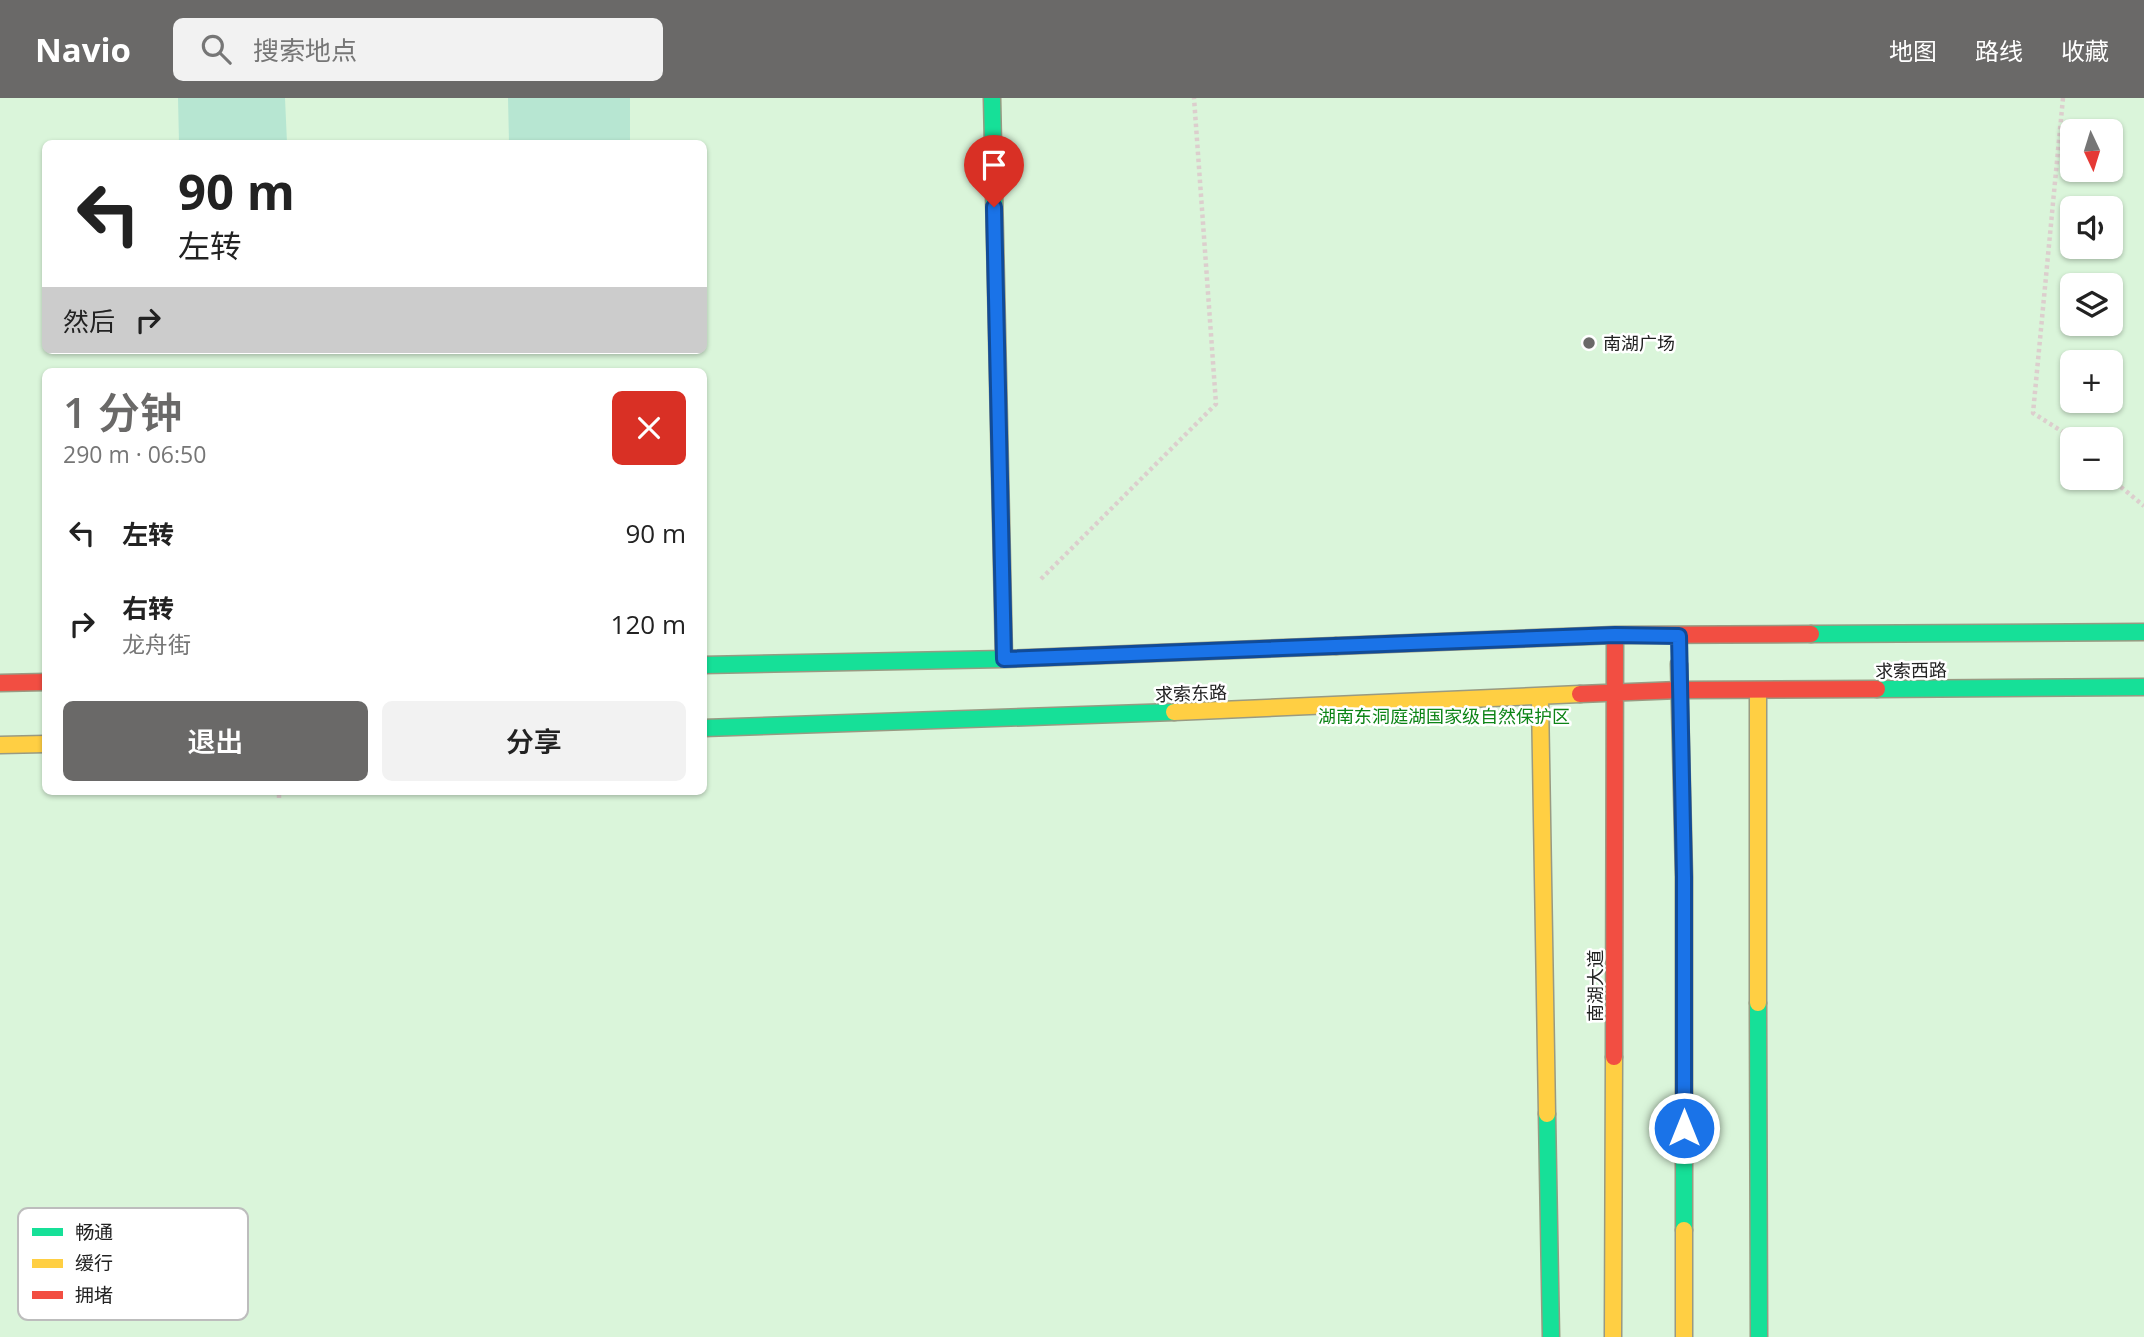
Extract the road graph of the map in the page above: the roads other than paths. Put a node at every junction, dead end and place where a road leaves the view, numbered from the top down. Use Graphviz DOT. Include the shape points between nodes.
graph roads {
  1 [pos="992,98"];
  2 [pos="2144,632"];
  3 [pos="1615,635"];
  4 [pos="1679,636"];
  5 [pos="1004,659"];
  6 [pos="707,664"];
  7 [pos="42,682"];
  8 [pos="0,683"];
  9 [pos="2144,687"];
  10 [pos="1679,690"];
  11 [pos="1758,691"];
  12 [pos="1614,695"];
  13 [pos="1541,699"];
  14 [pos="707,728"];
  15 [pos="42,744"];
  16 [pos="0,745"];
  17 [pos="1551,1337"];
  18 [pos="1613,1337"];
  19 [pos="1684,1337"];
  20 [pos="1759,1337"];
  1 -- 5 [label="main road"];
  2 -- 4 [label="main road"];
  3 -- 4 [label="main road"];
  3 -- 5 [label="main road"];
  3 -- 12 [label="main road, 南湖大道"];
  4 -- 10 [label="main road"];
  5 -- 6 [label="main road"];
  7 -- 8 [label="main road"];
  9 -- 11 [label="main road, 求索西路"];
  10 -- 11 [label="main road, 求索西路"];
  10 -- 12 [label="main road, 求索东路"];
  10 -- 19 [label="main road" via="1684,877"];
  11 -- 20 [label="main road"];
  12 -- 13 [label="main road, 求索东路"];
  12 -- 18 [label="main road, 南湖大道"];
  13 -- 14 [label="main road, 求索东路"];
  13 -- 17 [label="main road"];
  15 -- 16 [label="main road"];
}
